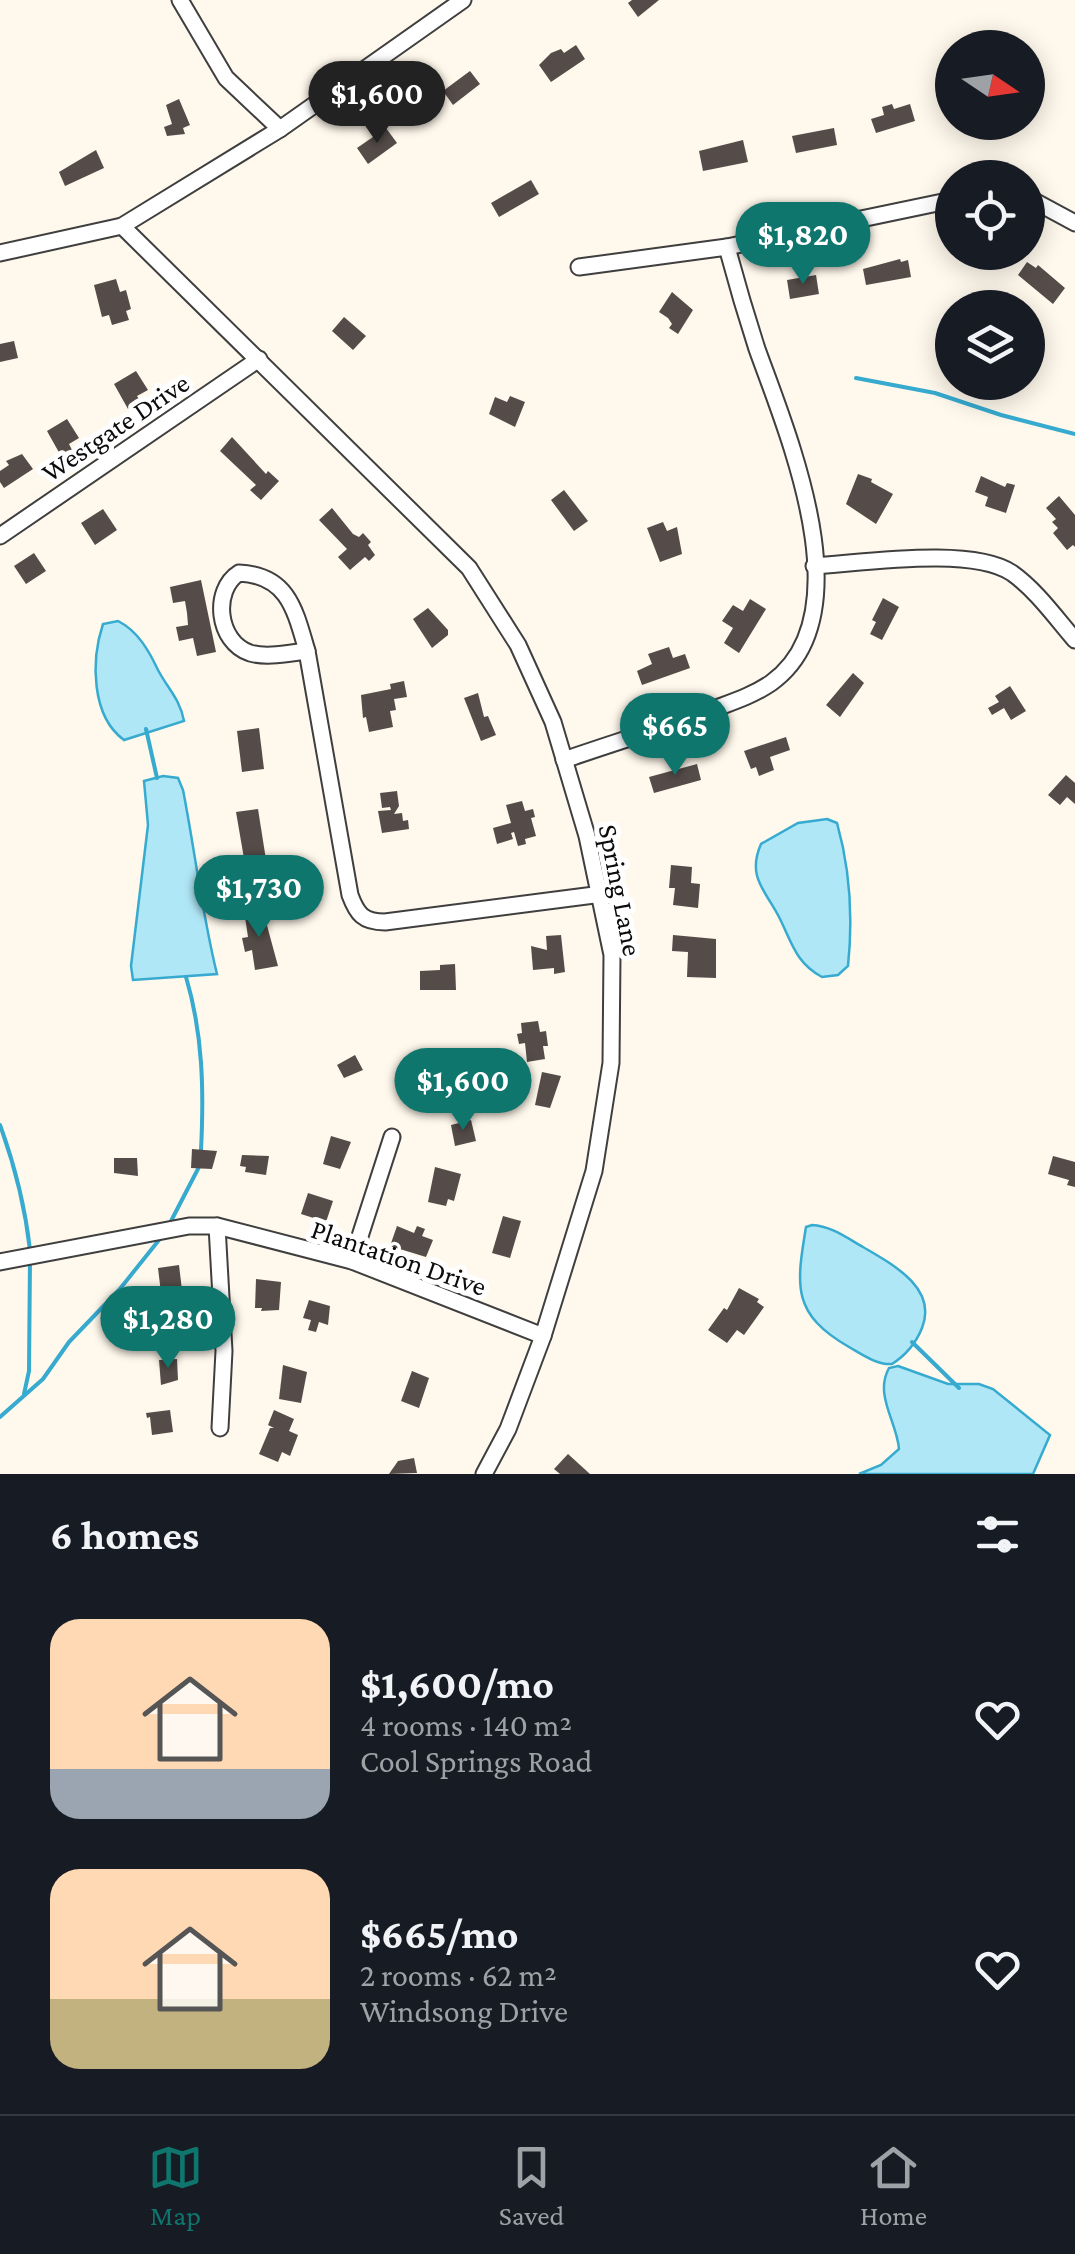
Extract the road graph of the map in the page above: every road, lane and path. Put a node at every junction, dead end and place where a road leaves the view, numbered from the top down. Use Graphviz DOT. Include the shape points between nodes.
graph roads {
  1 [pos="180,0"];
  2 [pos="463,0"];
  3 [pos="280,128"];
  4 [pos="935,204"];
  5 [pos="1045,207"];
  6 [pos="1075,223"];
  7 [pos="122,226"];
  8 [pos="727,247"];
  9 [pos="0,254"];
  10 [pos="580,267"];
  11 [pos="258,358"];
  12 [pos="0,536"];
  13 [pos="814,566"];
  14 [pos="1075,640"];
  15 [pos="307,651"];
  16 [pos="564,760"];
  17 [pos="602,894"];
  18 [pos="392,1137"];
  19 [pos="217,1226"];
  20 [pos="352,1261"];
  21 [pos="0,1262"];
  22 [pos="543,1336"];
  23 [pos="220,1428"];
  24 [pos="484,1474"];
  1 -- 3 [label="street" via="226,78"];
  2 -- 3 [label="street"];
  3 -- 7 [label="street"];
  4 -- 8 [label="street"];
  5 -- 6 [label="street"];
  7 -- 9 [label="street"];
  7 -- 11 [label="street, Spring Lane"];
  8 -- 10 [label="street"];
  8 -- 13 [label="street" via="799,466"];
  11 -- 12 [label="street, Westgate Drive"];
  11 -- 16 [label="street, Spring Lane" via="469,568 518,645"];
  13 -- 14 [label="street" via="937,558 996,565 1028,588"];
  13 -- 16 [label="street" via="810,630 802,651 772,682 750,696"];
  15 -- 15 [label="street" via="269,655 236,644 221,614 228,579 239,573 269,578 288,596"];
  15 -- 17 [label="street" via="350,895 362,918 384,922"];
  16 -- 17 [label="street, Spring Lane"];
  17 -- 22 [label="street, Spring Lane" via="612,955 611,1064 594,1171"];
  18 -- 20 [label="street"];
  19 -- 20 [label="street, Plantation Drive"];
  19 -- 21 [label="street, Plantation Drive"];
  19 -- 23 [label="street" via="224,1352"];
  20 -- 22 [label="street, Plantation Drive"];
  22 -- 24 [label="street, Spring Lane"];
}
